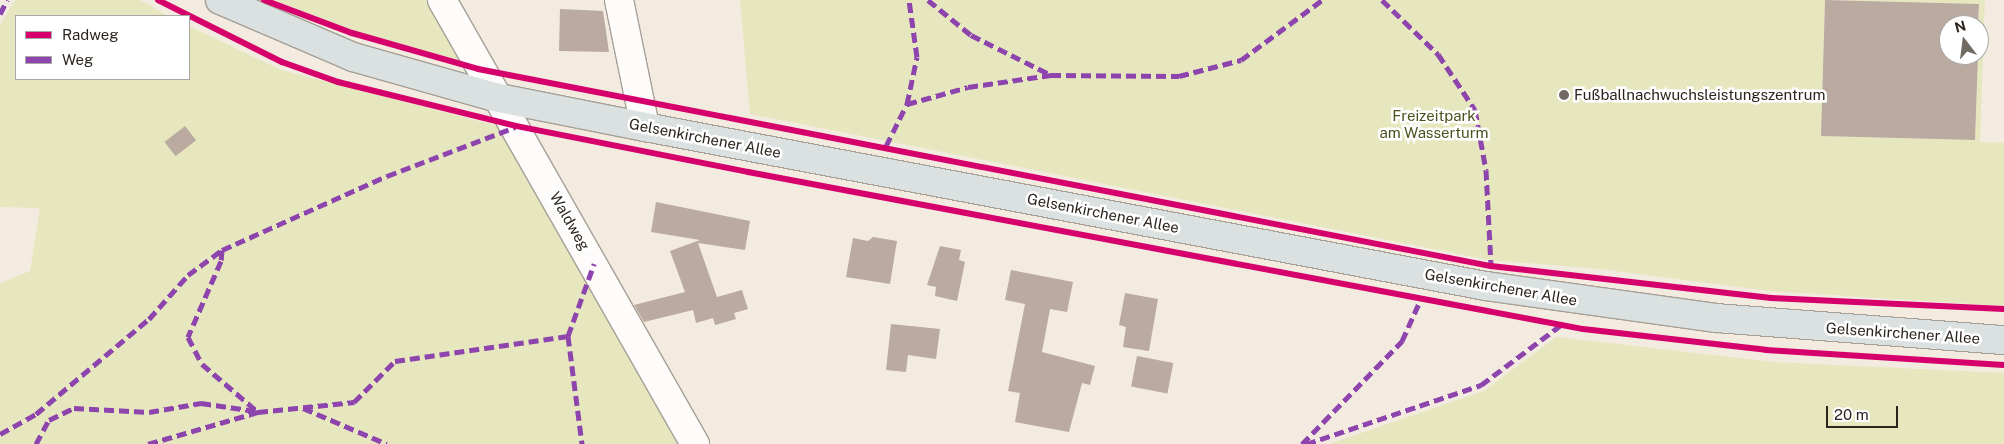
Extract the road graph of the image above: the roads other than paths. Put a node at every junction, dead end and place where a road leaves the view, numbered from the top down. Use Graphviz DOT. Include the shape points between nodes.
graph roads {
  1 [pos="220,0"];
  2 [pos="442,0"];
  3 [pos="619,0"];
  4 [pos="494,96"];
  5 [pos="645,126"];
  6 [pos="2004,340"];
  7 [pos="695,444"];
  1 -- 4 [label="main road, Gelsenkirchener Allee" via="353,58"];
  2 -- 4 [label="street, Waldweg"];
  3 -- 5 [label="street"];
  4 -- 5 [label="main road, Gelsenkirchener Allee"];
  4 -- 7 [label="street, Waldweg" via="521,135"];
  5 -- 6 [label="main road, Gelsenkirchener Allee" via="1553,296 1716,318"];
}
